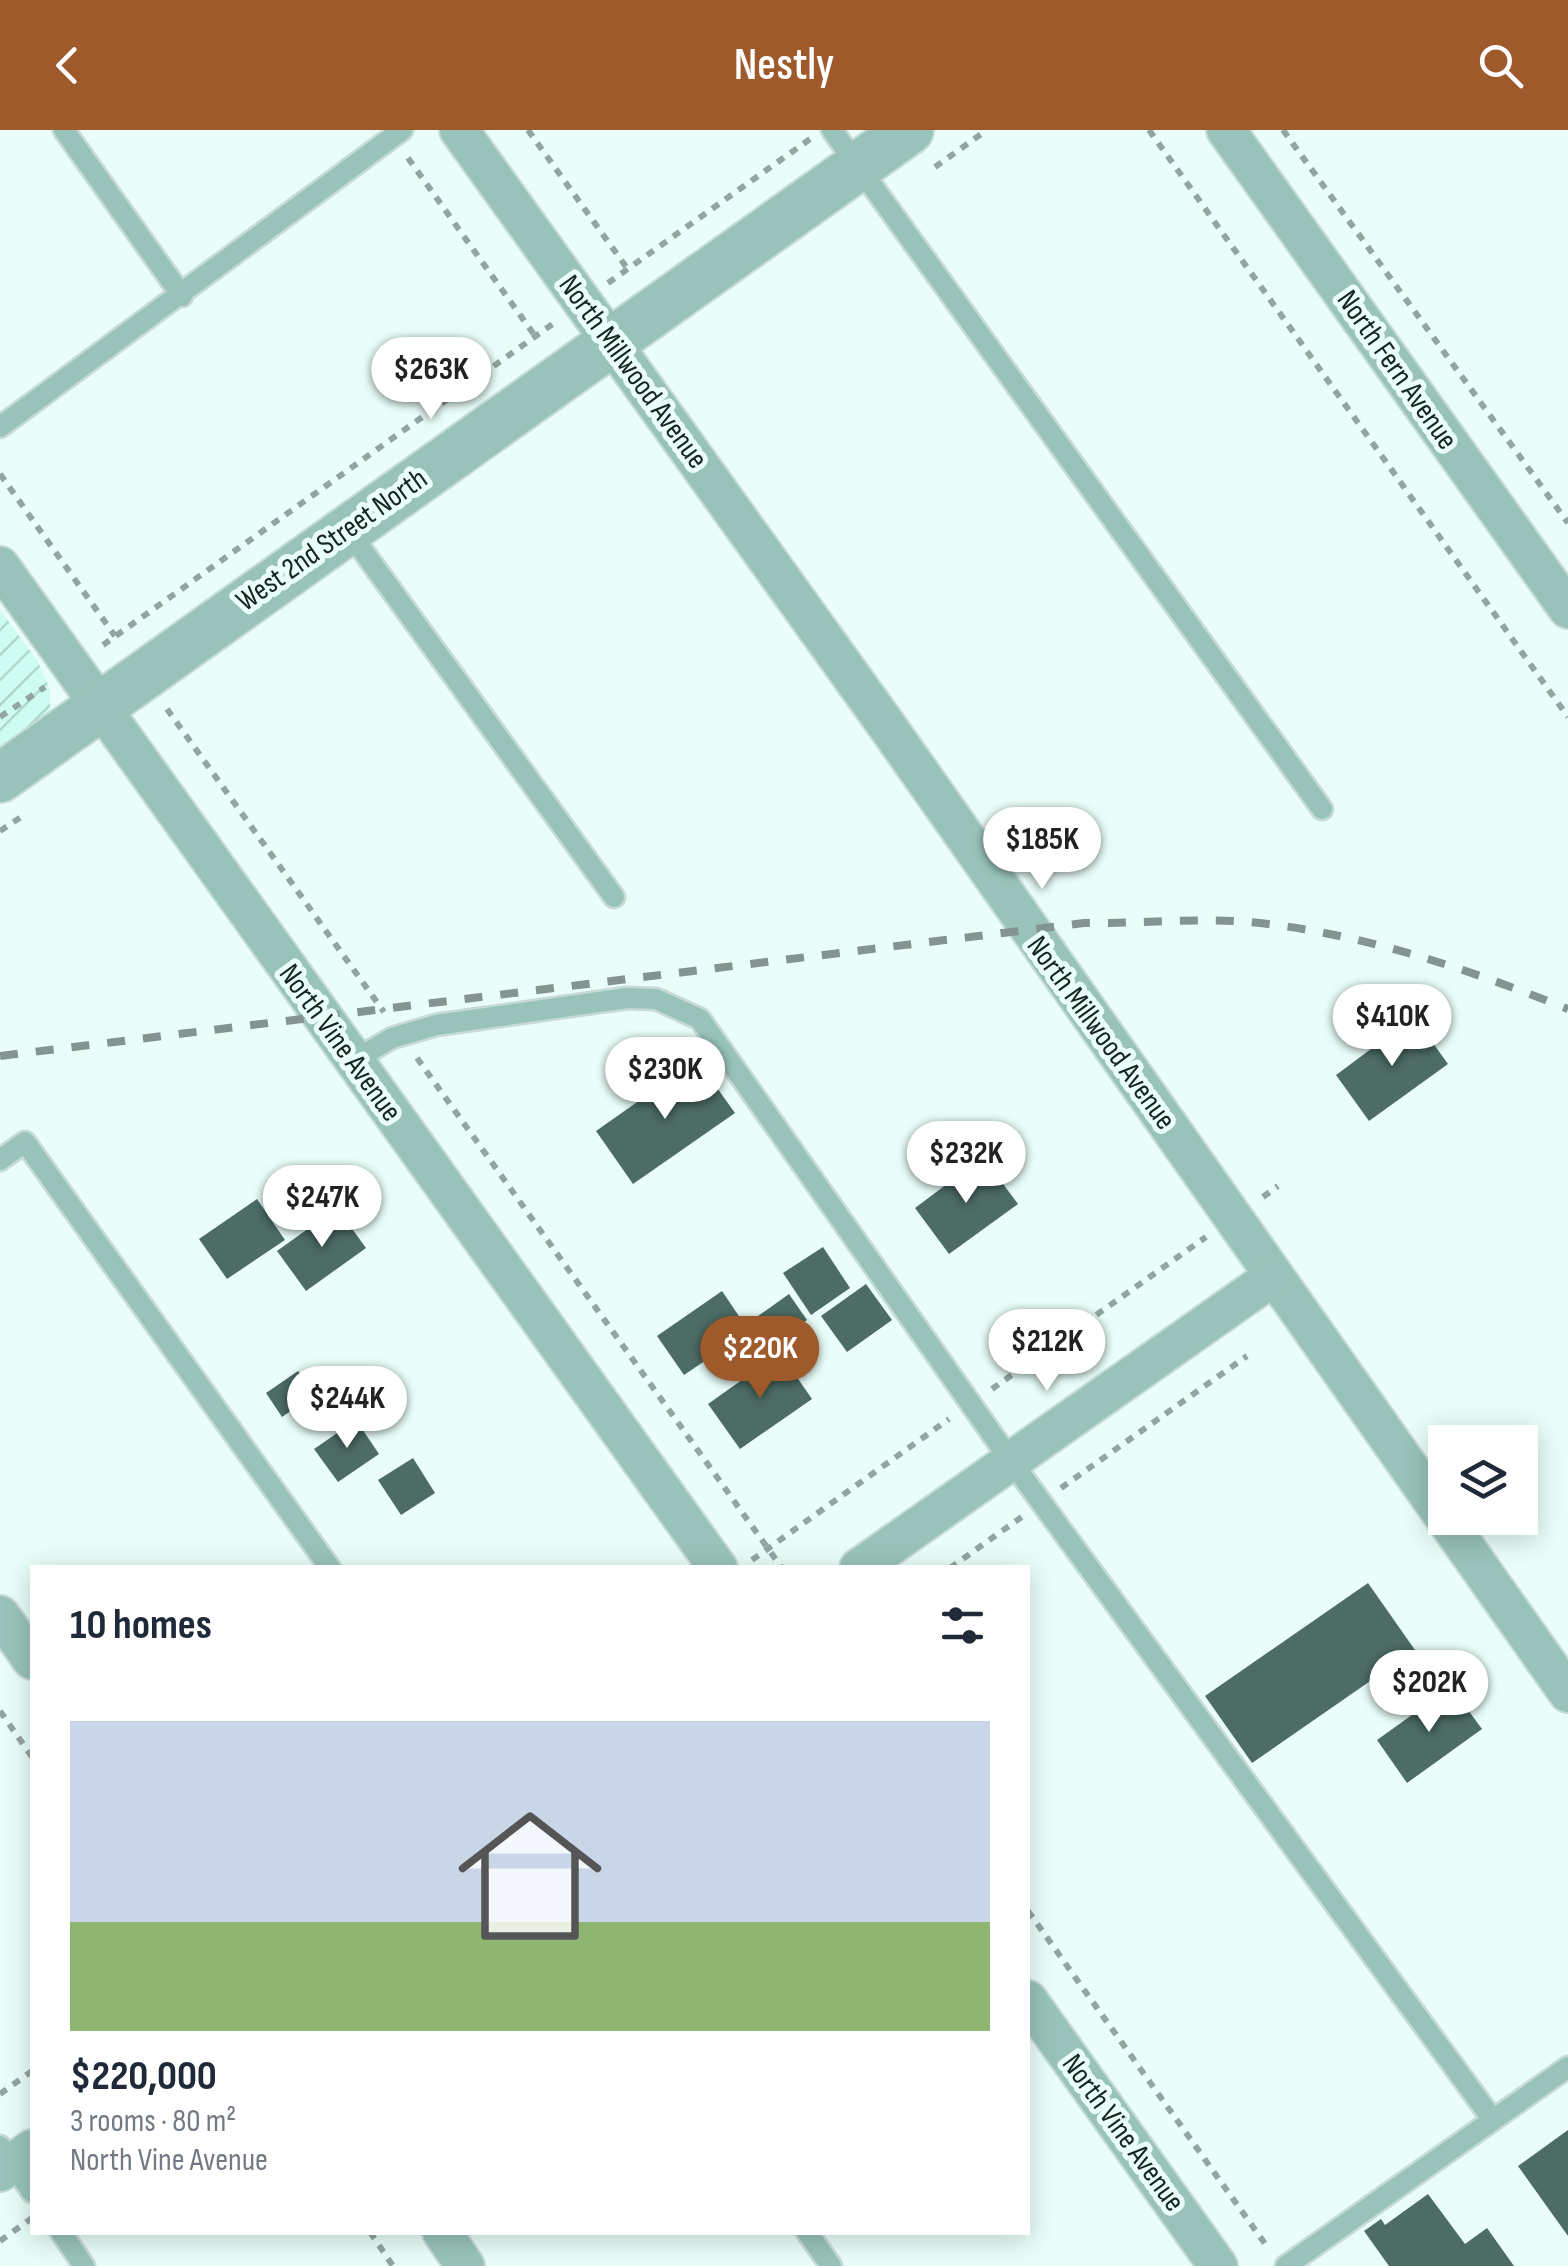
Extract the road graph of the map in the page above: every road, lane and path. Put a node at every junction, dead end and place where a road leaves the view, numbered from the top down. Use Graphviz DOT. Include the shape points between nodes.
graph roads {
  1 [pos="64,130"];
  2 [pos="459,130"];
  3 [pos="528,130"];
  4 [pos="823,130"];
  5 [pos="909,130"];
  6 [pos="1149,130"];
  7 [pos="1226,130"];
  8 [pos="1283,130"];
  9 [pos="398,133"];
  10 [pos="845,148"];
  11 [pos="630,272"];
  12 [pos="182,296"];
  13 [pos="582,302"];
  14 [pos="535,336"];
  15 [pos="611,342"];
  16 [pos="0,427"];
  17 [pos="0,474"];
  18 [pos="1568,522"];
  19 [pos="347,529"];
  20 [pos="0,566"];
  21 [pos="1568,609"];
  22 [pos="115,636"];
  23 [pos="103,645"];
  24 [pos="122,646"];
  25 [pos="50,684"];
  26 [pos="164,704"];
  27 [pos="100,705"];
  28 [pos="1568,716"];
  29 [pos="0,718"];
  30 [pos="0,778"];
  31 [pos="1322,809"];
  32 [pos="614,898"];
  33 [pos="401,1035"];
  34 [pos="353,1062"];
  35 [pos="0,1160"];
  36 [pos="1274,1276"];
  37 [pos="1247,1356"];
  38 [pos="1011,1460"];
  39 [pos="1042,1502"];
  40 [pos="328,1565"];
  41 [pos="716,1565"];
  42 [pos="780,1565"];
  43 [pos="863,1565"];
  44 [pos="954,1565"];
  45 [pos="0,1615"];
  46 [pos="30,1657"];
  47 [pos="1568,1693"];
  48 [pos="0,1711"];
  49 [pos="30,1753"];
  50 [pos="1030,1914"];
  51 [pos="1030,2003"];
  52 [pos="1568,2067"];
  53 [pos="30,2072"];
  54 [pos="0,2094"];
  55 [pos="1493,2120"];
  56 [pos="30,2219"];
  57 [pos="63,2235"];
  58 [pos="372,2235"];
  59 [pos="444,2235"];
  60 [pos="809,2235"];
  61 [pos="0,2241"];
  62 [pos="1270,2250"];
  63 [pos="84,2266"];
  64 [pos="393,2266"];
  65 [pos="466,2266"];
  66 [pos="831,2266"];
  67 [pos="1218,2266"];
  68 [pos="1286,2266"];
  1 -- 12 [label="lane"];
  2 -- 13 [label="street, North Millwood Avenue"];
  3 -- 11 [label="path"];
  4 -- 11 [label="path"];
  5 -- 10 [label="street, West 2nd Street North"];
  6 -- 28 [label="path"];
  7 -- 21 [label="street, North Fern Avenue"];
  8 -- 18 [label="path"];
  9 -- 12 [label="lane"];
  9 -- 14 [label="path"];
  10 -- 15 [label="street, West 2nd Street North"];
  10 -- 31 [label="lane"];
  11 -- 13 [label="path"];
  12 -- 16 [label="lane"];
  13 -- 14 [label="path"];
  13 -- 15 [label="street, North Millwood Avenue"];
  14 -- 22 [label="path"];
  15 -- 19 [label="street, West 2nd Street North"];
  15 -- 36 [label="street, North Millwood Avenue"];
  17 -- 22 [label="path"];
  19 -- 27 [label="street, West 2nd Street North"];
  19 -- 32 [label="lane"];
  20 -- 27 [label="street, North Vine Avenue"];
  22 -- 23 [label="path"];
  22 -- 24 [label="path"];
  25 -- 29 [label="path"];
  26 -- 33 [label="path"];
  27 -- 30 [label="street, West 2nd Street North"];
  27 -- 34 [label="street, North Vine Avenue"];
  33 -- 34 [label="lane"];
  33 -- 38 [label="lane" via="627,998 656,999 700,1019"];
  33 -- 42 [label="path"];
  34 -- 41 [label="street, North Vine Avenue"];
  35 -- 40 [label="lane" via="26,1142"];
  36 -- 38 [label="street"];
  36 -- 47 [label="street, North Millwood Avenue"];
  37 -- 39 [label="path"];
  38 -- 39 [label="lane"];
  38 -- 43 [label="street"];
  39 -- 44 [label="path"];
  39 -- 55 [label="lane"];
  45 -- 46 [label="street"];
  48 -- 49 [label="path"];
  50 -- 62 [label="path"];
  51 -- 67 [label="street, North Vine Avenue"];
  52 -- 55 [label="lane"];
  53 -- 54 [label="path"];
  55 -- 68 [label="lane"];
  56 -- 61 [label="path"];
  57 -- 63 [label="lane"];
  58 -- 64 [label="path"];
  59 -- 65 [label="street"];
  60 -- 66 [label="lane"];
}
